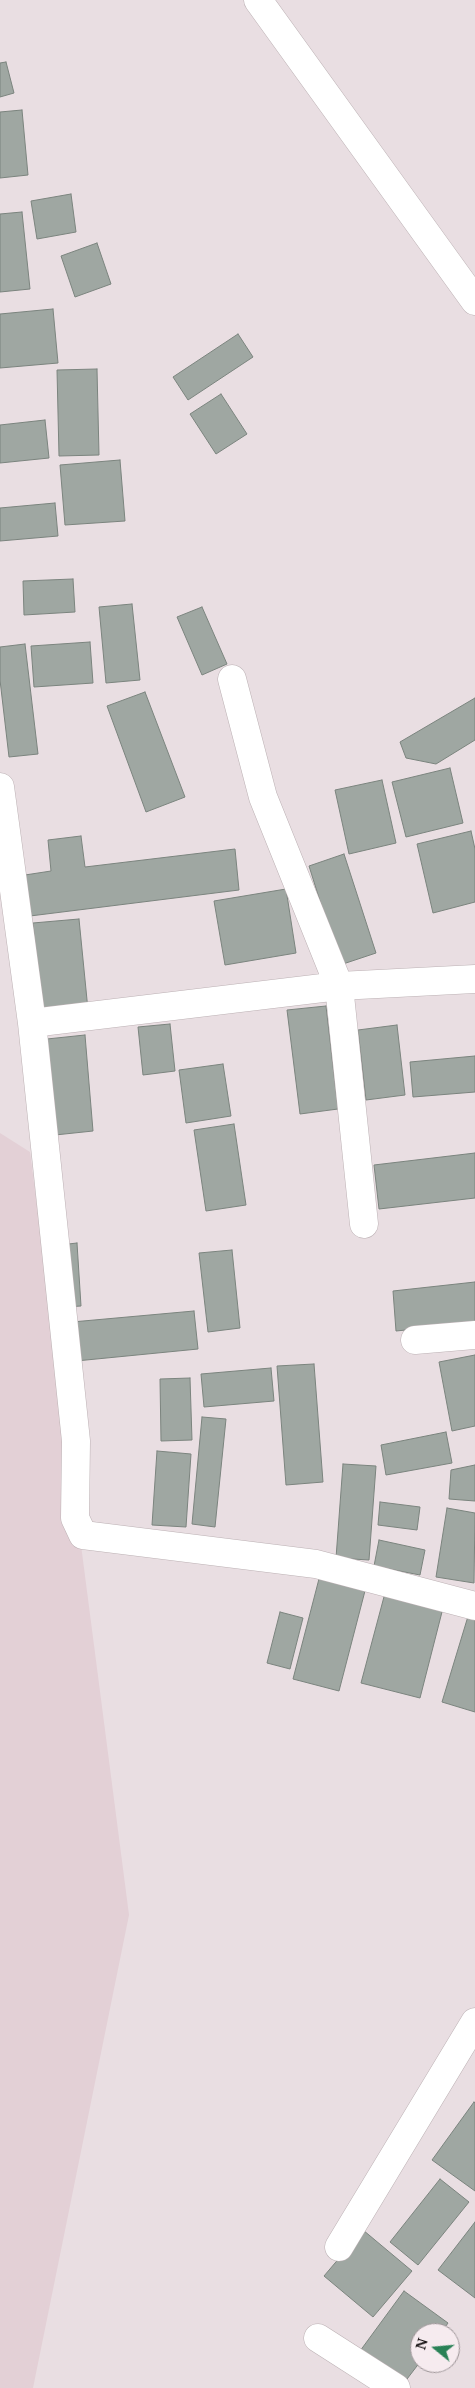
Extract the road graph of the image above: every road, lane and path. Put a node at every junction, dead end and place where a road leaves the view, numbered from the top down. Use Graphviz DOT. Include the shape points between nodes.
graph roads {
  1 [pos="258,0"];
  2 [pos="475,301"];
  3 [pos="232,679"];
  4 [pos="0,787"];
  5 [pos="475,979"];
  6 [pos="339,986"];
  7 [pos="32,1023"];
  8 [pos="364,1224"];
  9 [pos="475,1335"];
  10 [pos="415,1340"];
  11 [pos="475,1606"];
  12 [pos="475,2022"];
  13 [pos="339,2247"];
  14 [pos="318,2338"];
  15 [pos="396,2388"];
  1 -- 2 [label="street"];
  3 -- 6 [label="street" via="263,797"];
  4 -- 7 [label="street"];
  5 -- 6 [label="street"];
  6 -- 7 [label="street"];
  6 -- 8 [label="street"];
  7 -- 11 [label="street" via="76,1441 75,1518 83,1535 316,1564"];
  9 -- 10 [label="street"];
  12 -- 13 [label="street"];
  14 -- 15 [label="street"];
}
